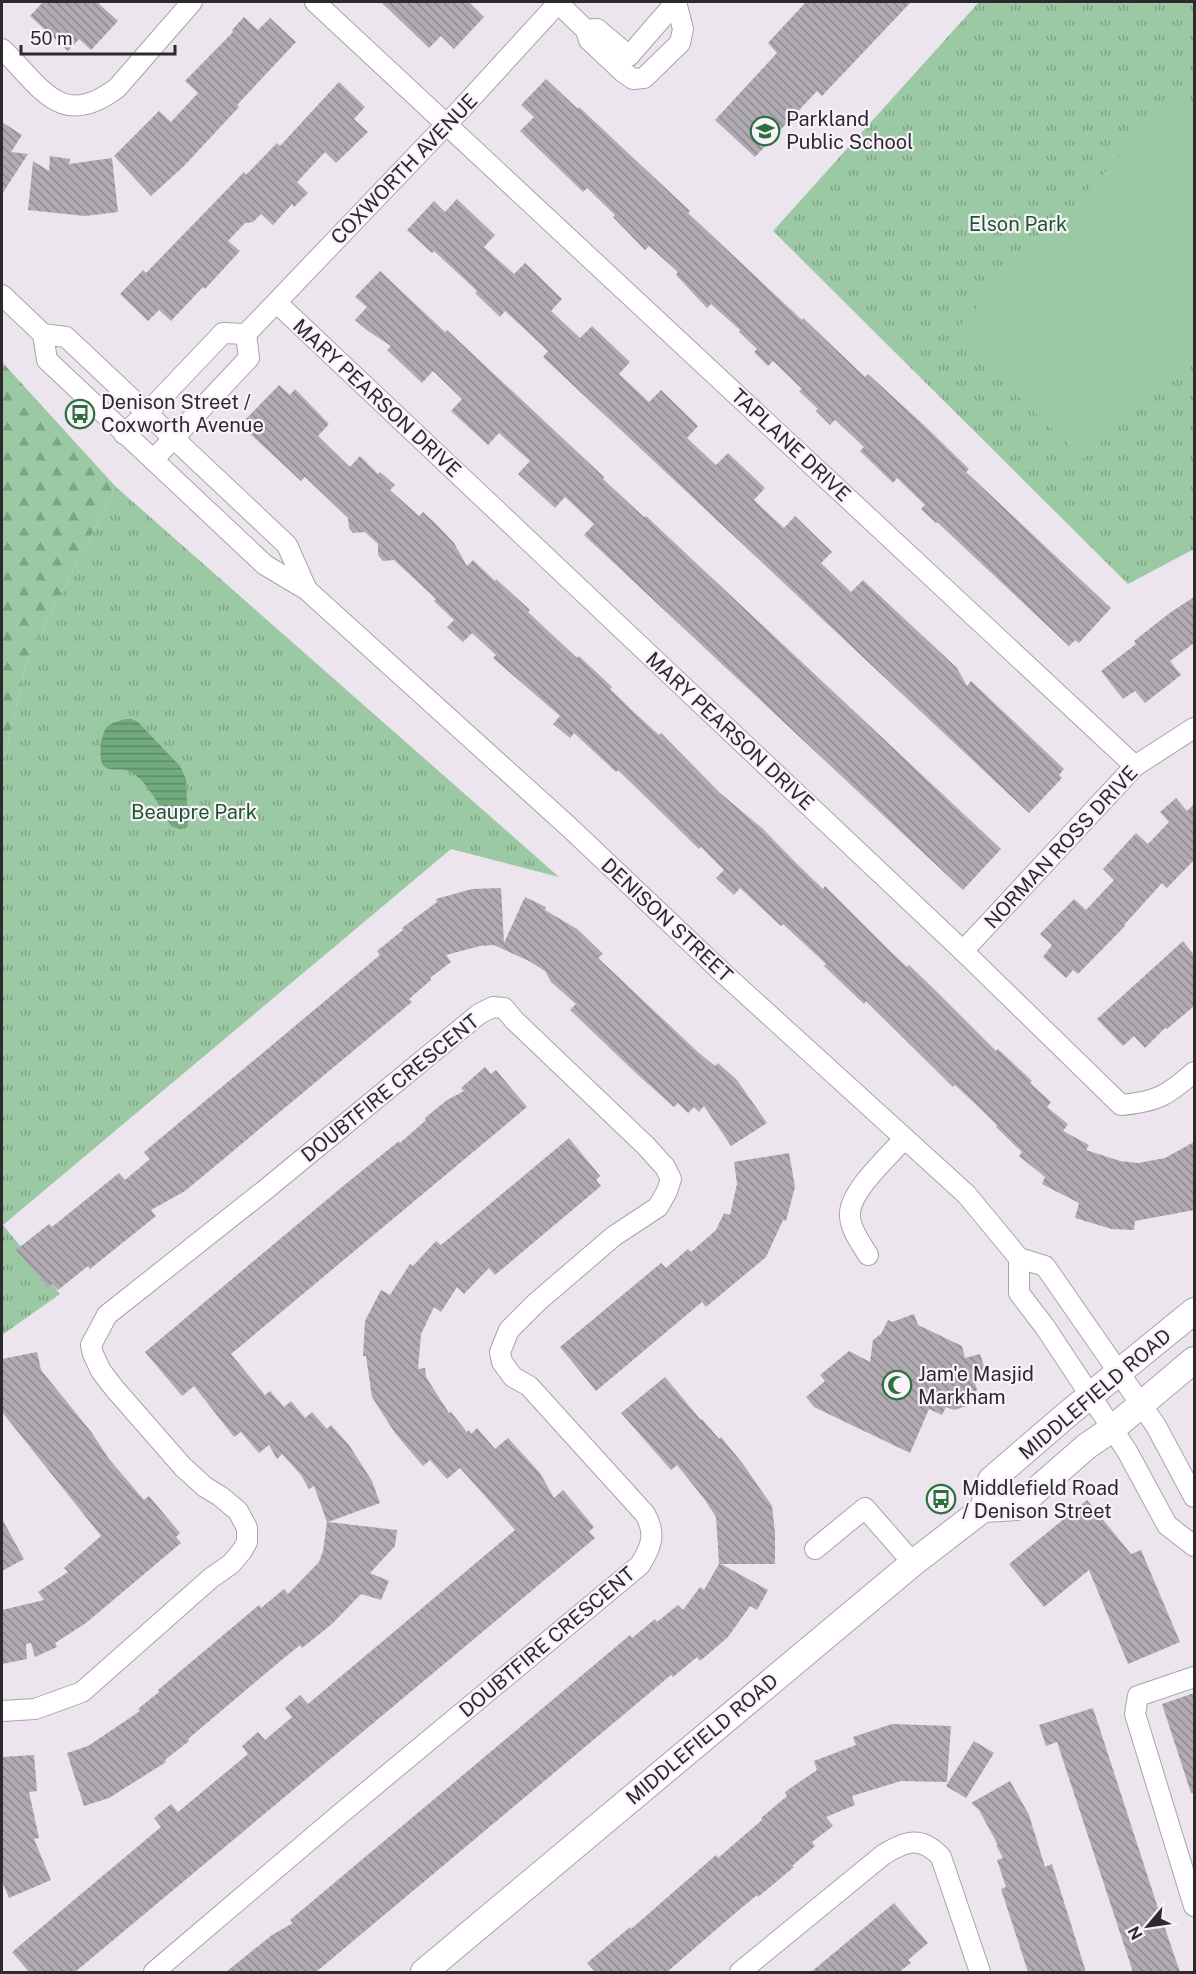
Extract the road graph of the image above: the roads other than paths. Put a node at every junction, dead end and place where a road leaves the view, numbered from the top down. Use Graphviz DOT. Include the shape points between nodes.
graph roads {
  1 [pos="192,2"];
  2 [pos="315,2"];
  3 [pos="559,2"];
  4 [pos="676,2"];
  5 [pos="586,30"];
  6 [pos="2,50"];
  7 [pos="448,124"];
  8 [pos="2,296"];
  9 [pos="277,303"];
  10 [pos="43,334"];
  11 [pos="246,334"];
  12 [pos="147,413"];
  13 [pos="124,434"];
  14 [pos="174,438"];
  15 [pos="153,460"];
  16 [pos="307,590"];
  17 [pos="1194,728"];
  18 [pos="1135,766"];
  19 [pos="963,951"];
  20 [pos="1194,1072"];
  21 [pos="904,1139"];
  22 [pos="868,1255"];
  23 [pos="1019,1258"];
  24 [pos="1194,1311"];
  25 [pos="1194,1359"];
  26 [pos="1119,1372"];
  27 [pos="1090,1396"];
  28 [pos="1141,1405"];
  29 [pos="1112,1429"];
  30 [pos="1194,1497"];
  31 [pos="983,1509"];
  32 [pos="1194,1546"];
  33 [pos="815,1550"];
  34 [pos="913,1563"];
  35 [pos="1194,1677"];
  36 [pos="2,1711"];
  37 [pos="1194,1906"];
  38 [pos="154,1972"];
  39 [pos="424,1972"];
  40 [pos="740,1972"];
  41 [pos="980,1972"];
  1 -- 6 [label="street" via="117,87 102,99 84,105 63,105 42,92"];
  2 -- 7 [label="street, TAPLANE DRIVE"];
  3 -- 5 [label="street"];
  3 -- 7 [label="street, COXWORTH AVENUE"];
  4 -- 5 [label="street" via="629,56 597,29"];
  4 -- 5 [label="street" via="683,29 680,43 644,78 633,79 623,72 589,40"];
  7 -- 9 [label="street, COXWORTH AVENUE"];
  7 -- 18 [label="street, TAPLANE DRIVE"];
  8 -- 10 [label="street, DENISON STREET"];
  9 -- 11 [label="street, COXWORTH AVENUE"];
  9 -- 19 [label="street, MARY PEARSON DRIVE"];
  10 -- 12 [label="street, DENISON STREET" via="66,337"];
  10 -- 13 [label="street, DENISON STREET" via="47,360"];
  11 -- 12 [label="street" via="223,333"];
  11 -- 14 [label="street" via="249,358"];
  12 -- 13 [label="street"];
  12 -- 14 [label="street, DENISON STREET"];
  13 -- 15 [label="street, DENISON STREET"];
  14 -- 15 [label="street"];
  14 -- 16 [label="street, DENISON STREET" via="287,545"];
  15 -- 16 [label="street, DENISON STREET" via="265,565"];
  16 -- 21 [label="street, DENISON STREET"];
  17 -- 18 [label="street, NORMAN ROSS DRIVE"];
  18 -- 19 [label="street, NORMAN ROSS DRIVE"];
  19 -- 20 [label="street, MARY PEARSON DRIVE" via="1121,1105 1144,1103 1171,1093"];
  21 -- 22 [label="street" via="855,1194 850,1212 853,1230"];
  21 -- 23 [label="street, DENISON STREET" via="966,1194"];
  23 -- 26 [label="street, DENISON STREET" via="1045,1266"];
  23 -- 27 [label="street" via="1019,1293"];
  24 -- 26 [label="main road, MIDDLEFIELD ROAD"];
  25 -- 28 [label="main road, MIDDLEFIELD ROAD"];
  26 -- 27 [label="main road, MIDDLEFIELD ROAD"];
  26 -- 28 [label="street, DENISON STREET"];
  27 -- 29 [label="street"];
  27 -- 31 [label="main road, MIDDLEFIELD ROAD" via="991,1480"];
  28 -- 29 [label="main road, MIDDLEFIELD ROAD"];
  28 -- 30 [label="street, DENISON STREET"];
  29 -- 31 [label="main road, MIDDLEFIELD ROAD" via="1017,1508"];
  29 -- 32 [label="street" via="1167,1525"];
  31 -- 34 [label="main road, MIDDLEFIELD ROAD"];
  33 -- 34 [label="street" via="865,1508"];
  34 -- 39 [label="main road, MIDDLEFIELD ROAD"];
  35 -- 37 [label="street" via="1138,1696 1135,1714"];
  36 -- 38 [label="street, DOUBTFIRE CRESCENT" via="35,1709 82,1692 231,1564 247,1542 247,1528 238,1511 183,1467 101,1371 91,1345 107,1315 479,1014 493,1007 504,1008 646,1146 671,1179 658,1206 614,1236 537,1302 509,1330 500,1352 513,1377 529,1386 645,1514 651,1525 650,1550 640,1565"];
  40 -- 41 [label="street" via="883,1855 902,1843 916,1842 933,1848 941,1857"];
}
